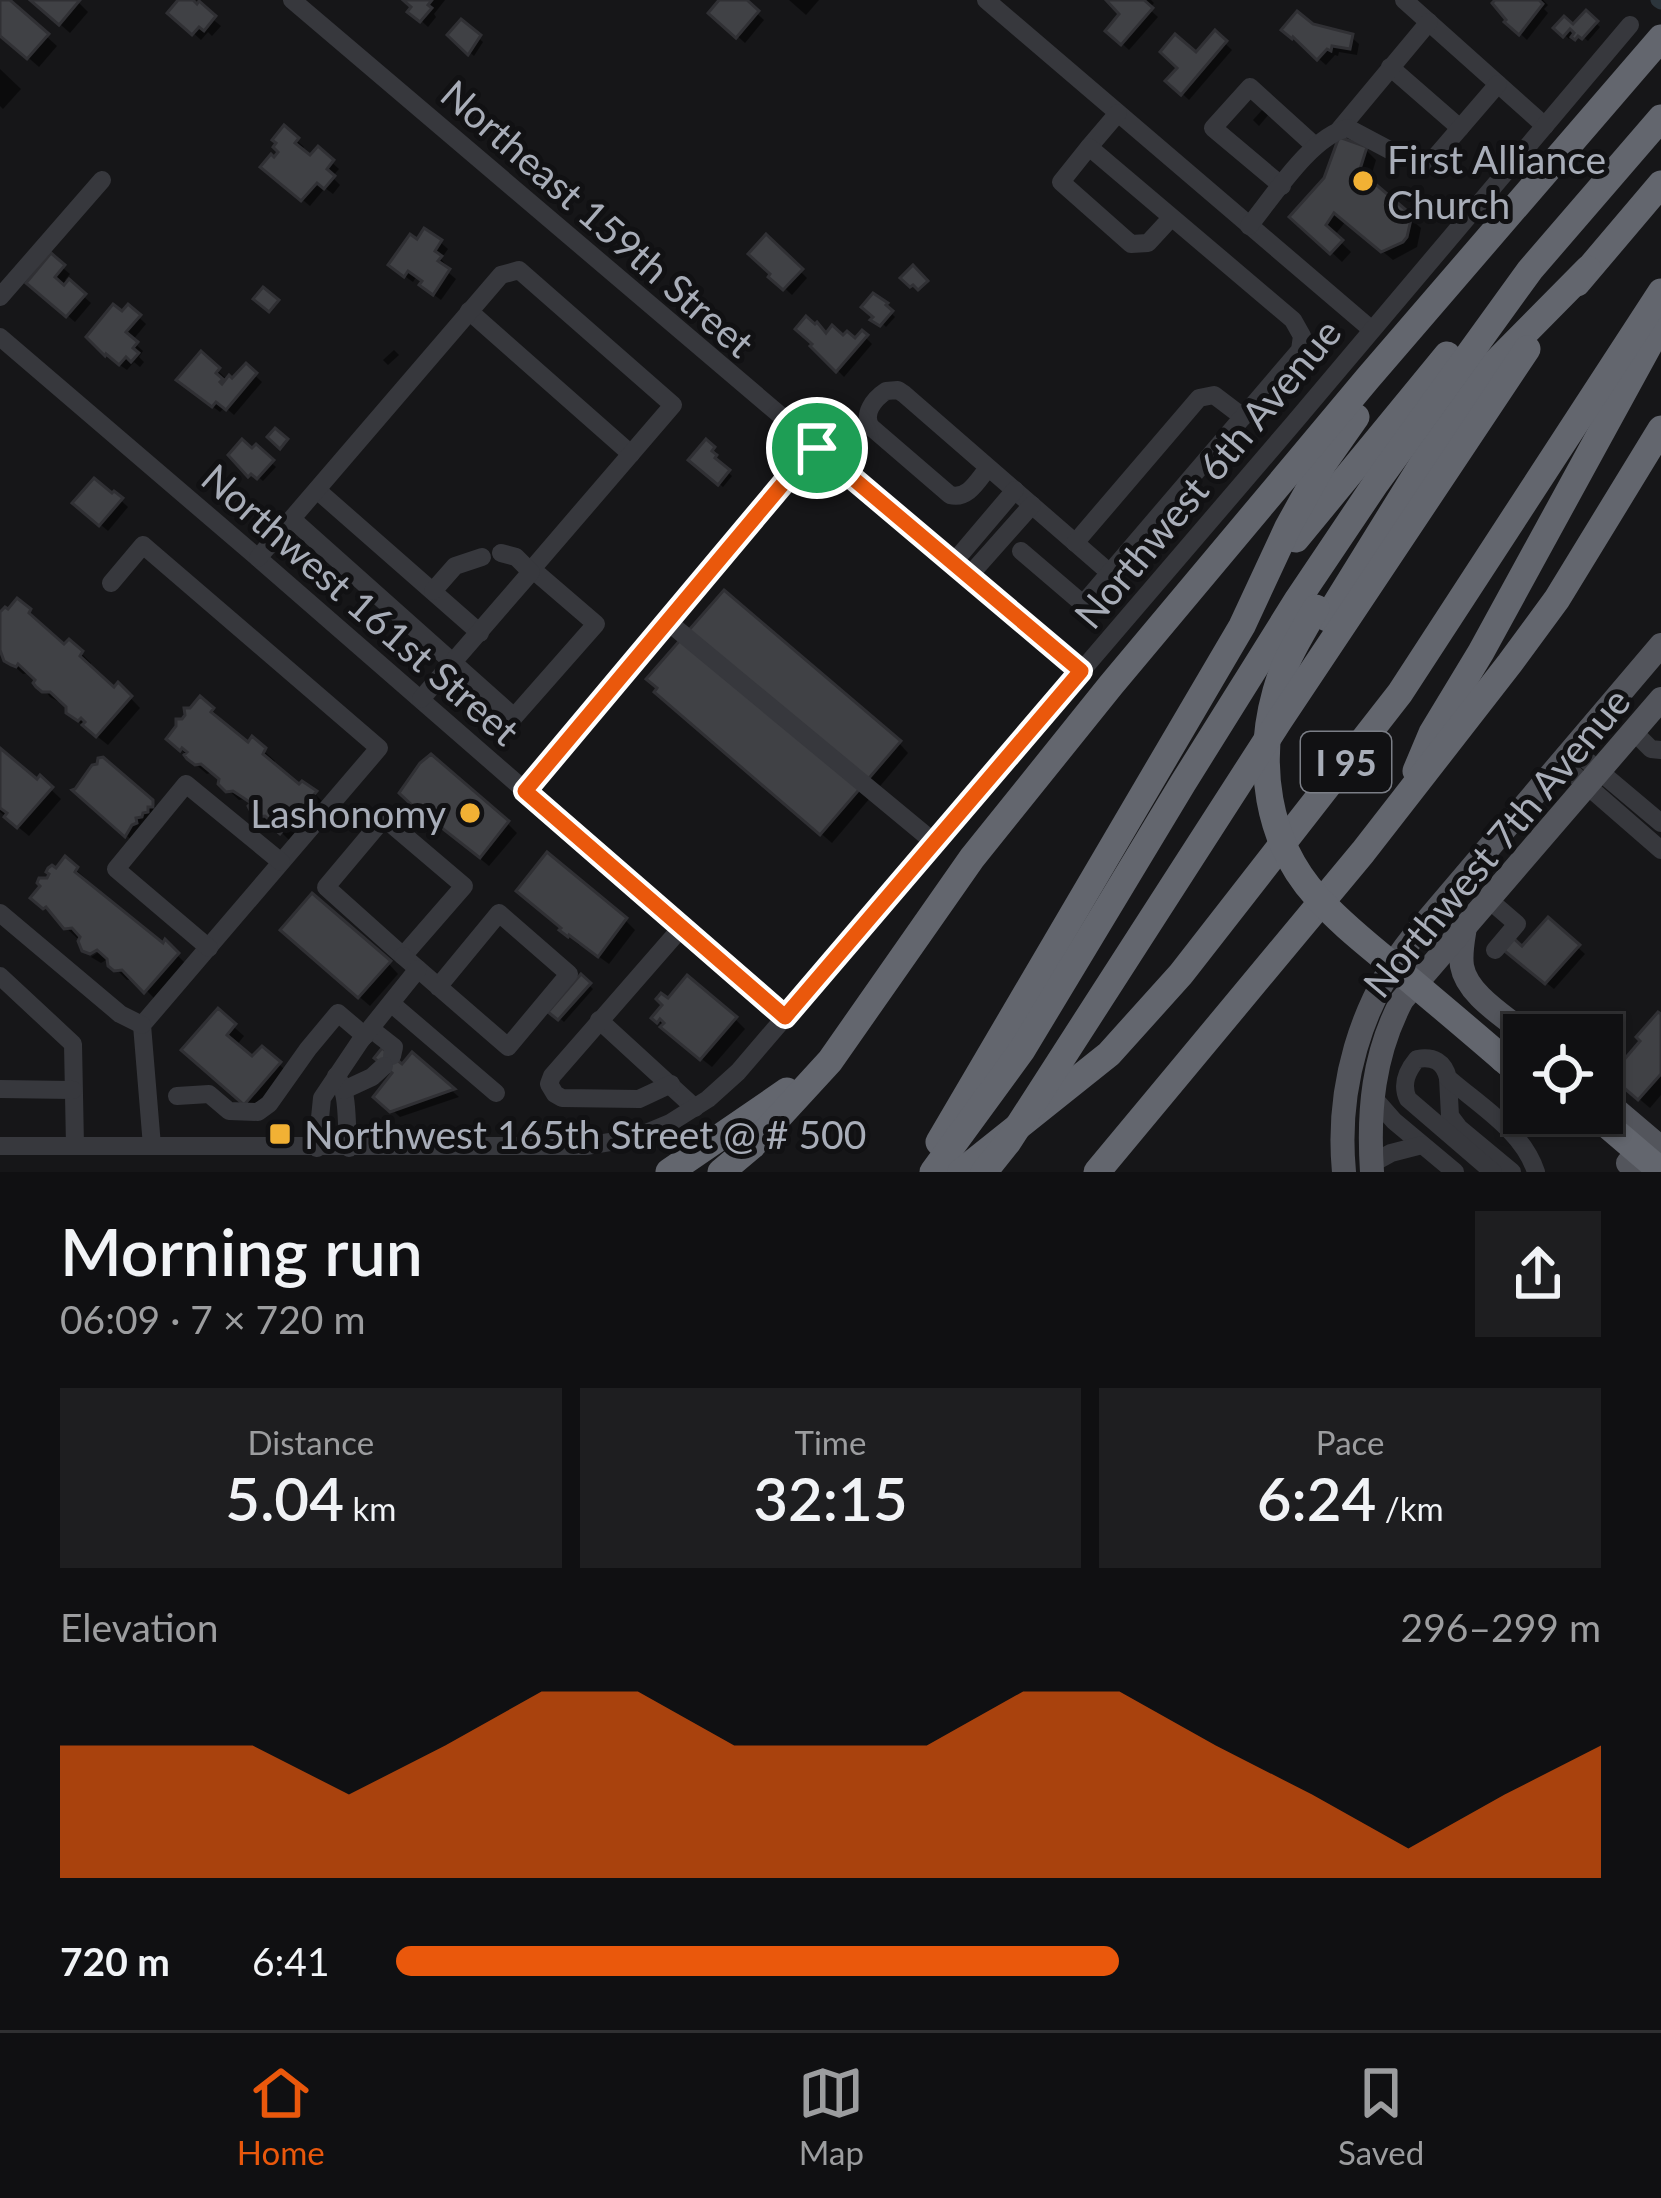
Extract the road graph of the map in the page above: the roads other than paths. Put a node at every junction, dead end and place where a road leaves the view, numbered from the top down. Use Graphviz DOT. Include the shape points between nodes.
graph roads {
  1 [pos="292,0"];
  2 [pos="986,0"];
  3 [pos="1404,0"];
  4 [pos="1429,22"];
  5 [pos="1630,25"];
  6 [pos="1659,41"];
  7 [pos="1390,67"];
  8 [pos="1498,84"];
  9 [pos="1661,106"];
  10 [pos="1118,113"];
  11 [pos="1661,118"];
  12 [pos="1545,126"];
  13 [pos="1460,128"];
  14 [pos="1339,130"];
  15 [pos="1576,137"];
  16 [pos="1315,146"];
  17 [pos="1090,147"];
  18 [pos="102,180"];
  19 [pos="1661,184"];
  20 [pos="1282,186"];
  21 [pos="1171,218"];
  22 [pos="1249,226"];
  23 [pos="1588,269"];
  24 [pos="1661,292"];
  25 [pos="0,297"];
  26 [pos="470,311"];
  27 [pos="1661,323"];
  28 [pos="1372,330"];
  29 [pos="0,337"];
  30 [pos="1243,418"];
  31 [pos="1661,429"];
  32 [pos="817,448"];
  33 [pos="631,454"];
  34 [pos="988,467"];
  35 [pos="316,490"];
  36 [pos="1015,490"];
  37 [pos="1032,505"];
  38 [pos="292,519"];
  39 [pos="1075,542"];
  40 [pos="1021,550"];
  41 [pos="258,558"];
  42 [pos="952,563"];
  43 [pos="1110,573"];
  44 [pos="1266,576"];
  45 [pos="968,577"];
  46 [pos="111,583"];
  47 [pos="433,591"];
  48 [pos="1314,608"];
  49 [pos="667,621"];
  50 [pos="480,633"];
  51 [pos="1661,645"];
  52 [pos="453,663"];
  53 [pos="1081,671"];
  54 [pos="422,699"];
  55 [pos="1661,699"];
  56 [pos="1633,731"];
  57 [pos="1661,750"];
  58 [pos="1567,756"];
  59 [pos="1593,778"];
  60 [pos="525,791"];
  61 [pos="1403,803"];
  62 [pos="1661,823"];
  63 [pos="935,843"];
  64 [pos="1661,850"];
  65 [pos="281,862"];
  66 [pos="1488,899"];
  67 [pos="0,913"];
  68 [pos="1465,926"];
  69 [pos="682,927"];
  70 [pos="209,948"];
  71 [pos="1495,950"];
  72 [pos="410,963"];
  73 [pos="0,976"];
  74 [pos="438,987"];
  75 [pos="1376,1000"];
  76 [pos="392,1004"];
  77 [pos="785,1017"];
  78 [pos="599,1021"];
  79 [pos="142,1025"];
  80 [pos="1503,1031"];
  81 [pos="368,1032"];
  82 [pos="1503,1040"];
  83 [pos="830,1061"];
  84 [pos="649,1065"];
  85 [pos="1448,1078"];
  86 [pos="340,1083"];
  87 [pos="671,1084"];
  88 [pos="0,1089"];
  89 [pos="73,1090"];
  90 [pos="496,1093"];
  91 [pos="177,1096"];
  92 [pos="1372,1096"];
  93 [pos="630,1098"];
  94 [pos="695,1108"];
  95 [pos="1623,1116"];
  96 [pos="1591,1134"];
  97 [pos="1618,1134"];
  98 [pos="1422,1144"];
  99 [pos="0,1146"];
  100 [pos="75,1146"];
  101 [pos="152,1146"];
  102 [pos="316,1148"];
  103 [pos="349,1148"];
  104 [pos="1661,1148"];
  105 [pos="1372,1168"];
  106 [pos="1629,1169"];
  107 [pos="1661,1171"];
  108 [pos="669,1172"];
  109 [pos="722,1172"];
  110 [pos="922,1172"];
  111 [pos="933,1172"];
  112 [pos="961,1172"];
  113 [pos="985,1172"];
  114 [pos="1097,1172"];
  115 [pos="1344,1172"];
  116 [pos="1455,1172"];
  117 [pos="1493,1172"];
  118 [pos="1512,1172"];
  119 [pos="1536,1172"];
  1 -- 32 [label="street, Northeast 159th Street"];
  2 -- 10 [label="street"];
  3 -- 4 [label="street"];
  4 -- 7 [label="street"];
  4 -- 8 [label="street"];
  5 -- 12 [label="street, Northwest 6th Avenue"];
  6 -- 15 [label="highway"];
  7 -- 13 [label="street"];
  7 -- 14 [label="street"];
  8 -- 12 [label="street"];
  8 -- 13 [label="street"];
  9 -- 44 [label="highway"];
  10 -- 17 [label="street"];
  10 -- 22 [label="street"];
  11 -- 48 [label="highway" via="1458,367"];
  12 -- 28 [label="street, Northwest 6th Avenue"];
  13 -- 14 [label="street" via="1424,163"];
  14 -- 16 [label="street"];
  15 -- 44 [label="highway" via="1564,164 1371,396 1323,464"];
  15 -- 83 [label="highway" via="1111,685 972,858"];
  16 -- 20 [label="street"];
  16 -- 20 [label="street" via="1250,87 1213,128"];
  17 -- 21 [label="street"];
  17 -- 21 [label="street" via="1060,182 1128,242 1148,243"];
  18 -- 25 [label="street"];
  19 -- 23 [label="highway"];
  20 -- 22 [label="street"];
  21 -- 30 [label="street" via="1302,336 1300,350"];
  22 -- 28 [label="street"];
  23 -- 48 [label="highway" via="1496,362"];
  23 -- 113 [label="highway, bridge" via="1527,349"];
  24 -- 112 [label="highway, I 95" via="1400,693 1180,974 1109,1054"];
  26 -- 33 [label="street"];
  26 -- 33 [label="street" via="501,275 519,271 673,405"];
  26 -- 35 [label="street"];
  27 -- 61 [label="highway" via="1432,733"];
  28 -- 53 [label="street, Northwest 6th Avenue"];
  29 -- 41 [label="street, Northwest 161st Street"];
  30 -- 39 [label="street" via="1214,394 1199,398"];
  30 -- 43 [label="street"];
  31 -- 61 [label="highway" via="1557,599"];
  32 -- 42 [label="street, Northeast 159th Street"];
  32 -- 49 [label="street"];
  33 -- 52 [label="street" via="532,569 596,624 514,717"];
  34 -- 34 [label="street" via="898,390 870,408 871,427 950,495 964,495"];
  34 -- 36 [label="street"];
  35 -- 38 [label="street"];
  35 -- 47 [label="street"];
  36 -- 37 [label="street"];
  36 -- 42 [label="street"];
  37 -- 39 [label="street"];
  37 -- 45 [label="street"];
  38 -- 41 [label="street"];
  38 -- 52 [label="street"];
  39 -- 43 [label="street"];
  40 -- 43 [label="street" via="1083,604"];
  41 -- 54 [label="street, Northwest 161st Street"];
  42 -- 45 [label="street, Northeast 159th Street"];
  44 -- 110 [label="highway"];
  45 -- 53 [label="street, Northeast 159th Street"];
  46 -- 65 [label="street" via="143,545 379,748"];
  47 -- 50 [label="street"];
  47 -- 50 [label="street" via="455,566 516,557 531,572"];
  48 -- 82 [label="highway, bridge" via="1286,688 1282,766 1304,848 1361,917"];
  48 -- 111 [label="highway" via="1183,783 1022,1050"];
  49 -- 60 [label="street"];
  49 -- 63 [label="street"];
  50 -- 52 [label="street"];
  51 -- 58 [label="main road, Northwest 7th Avenue"];
  52 -- 54 [label="street"];
  53 -- 63 [label="street, Northwest 6th Avenue"];
  54 -- 60 [label="street, Northwest 161st Street"];
  55 -- 56 [label="main road, Northwest 7th Avenue"];
  56 -- 57 [label="street"];
  56 -- 59 [label="main road, Northwest 7th Avenue"];
  58 -- 59 [label="street"];
  58 -- 75 [label="main road, Northwest 7th Avenue" via="1405,946"];
  59 -- 62 [label="street"];
  59 -- 64 [label="street"];
  59 -- 66 [label="main road, Northwest 7th Avenue"];
  60 -- 69 [label="street, Northwest 161st Street"];
  61 -- 114 [label="highway"];
  63 -- 77 [label="street, Northwest 6th Avenue"];
  65 -- 70 [label="street"];
  65 -- 70 [label="street" via="187,784 116,869"];
  66 -- 68 [label="main road, Northwest 7th Avenue"];
  66 -- 71 [label="street" via="1517,924"];
  67 -- 79 [label="street"];
  68 -- 80 [label="main road" via="1465,975"];
  68 -- 92 [label="main road, Northwest 7th Avenue" via="1395,1015"];
  69 -- 77 [label="street, Northwest 161st Street"];
  69 -- 78 [label="street"];
  70 -- 79 [label="street"];
  72 -- 72 [label="street" via="326,887 384,818 464,886"];
  72 -- 74 [label="street"];
  72 -- 76 [label="street"];
  73 -- 89 [label="street" via="74,1044"];
  74 -- 74 [label="street" via="508,1047 569,974 500,913"];
  75 -- 92 [label="main road" via="1360,1069"];
  75 -- 115 [label="main road, Northwest 7th Avenue" via="1348,1070"];
  76 -- 81 [label="street"];
  76 -- 90 [label="street"];
  77 -- 94 [label="street, Northwest 6th Avenue"];
  78 -- 84 [label="street"];
  78 -- 93 [label="street" via="550,1088 566,1098"];
  79 -- 101 [label="street"];
  81 -- 86 [label="street"];
  81 -- 86 [label="street" via="394,1047 388,1061 372,1078"];
  81 -- 91 [label="street" via="338,1012 258,1112 229,1111 209,1094"];
  83 -- 108 [label="highway"];
  83 -- 109 [label="highway"];
  84 -- 87 [label="street"];
  84 -- 93 [label="street"];
  85 -- 117 [label="street" via="1436,1059 1417,1059 1404,1091"];
  85 -- 118 [label="street" via="1450,1116"];
  85 -- 119 [label="street" via="1520,1140"];
  86 -- 102 [label="street" via="322,1098"];
  86 -- 103 [label="street"];
  87 -- 93 [label="street"];
  87 -- 94 [label="street"];
  88 -- 89 [label="street"];
  89 -- 100 [label="street"];
  92 -- 98 [label="street"];
  92 -- 105 [label="main road, Northwest 7th Avenue"];
  94 -- 103 [label="street, Northwest 6th Avenue" via="646,1134 599,1145"];
  95 -- 104 [label="main road"];
  96 -- 106 [label="highway"];
  97 -- 107 [label="highway"];
  98 -- 105 [label="street"];
  98 -- 116 [label="street"];
  99 -- 100 [label="street, Northwest 6th Avenue"];
  100 -- 101 [label="street, Northwest 6th Avenue"];
  101 -- 102 [label="street, Northwest 6th Avenue"];
  102 -- 103 [label="street, Northwest 6th Avenue"];
}
